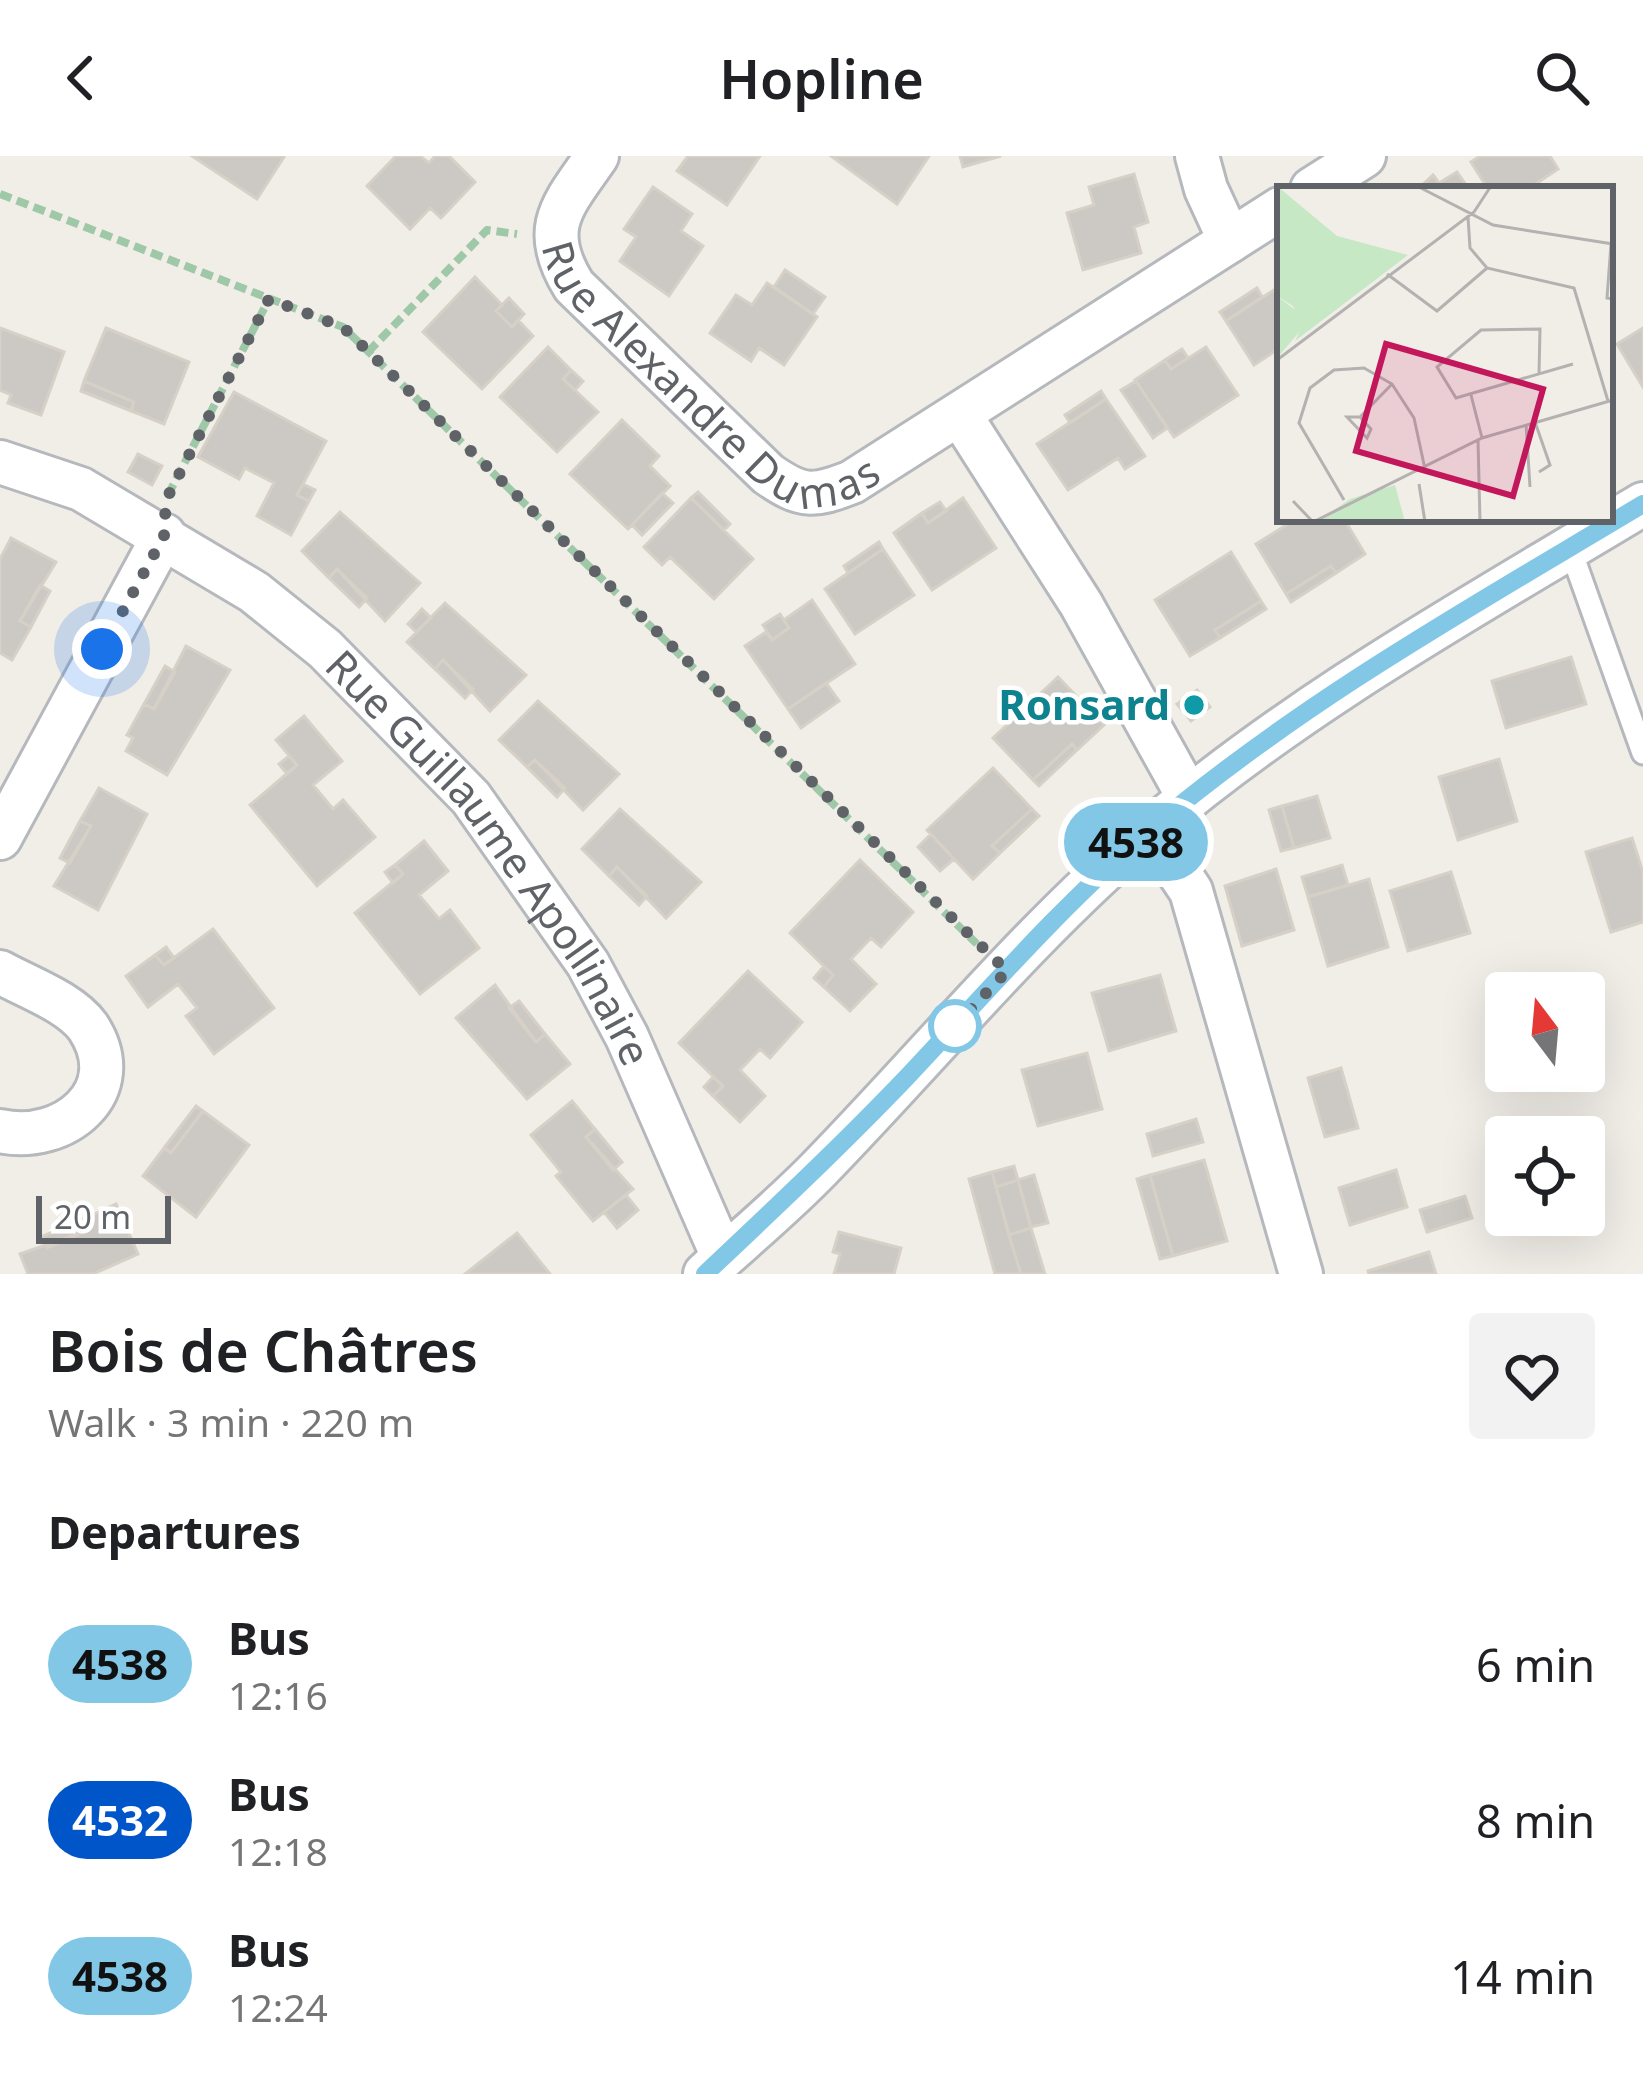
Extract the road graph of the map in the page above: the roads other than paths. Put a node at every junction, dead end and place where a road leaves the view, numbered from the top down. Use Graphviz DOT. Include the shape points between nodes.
graph roads {
  1 [pos="597,156"];
  2 [pos="1197,156"];
  3 [pos="1364,156"];
  4 [pos="1317,186"];
  5 [pos="1277,211"];
  6 [pos="1230,242"];
  7 [pos="960,415"];
  8 [pos="0,462"];
  9 [pos="1643,504"];
  10 [pos="164,536"];
  11 [pos="1570,548"];
  12 [pos="1643,753"];
  13 [pos="1189,798"];
  14 [pos="1150,830"];
  15 [pos="0,838"];
  16 [pos="0,972"];
  17 [pos="0,1131"];
  18 [pos="714,1266"];
  19 [pos="1301,1274"];
  1 -- 7 [label="street, Rue Alexandre Dumas" via="557,216 561,264 574,286 793,492 822,494 852,482"];
  2 -- 6 [label="street"];
  3 -- 4 [label="street"];
  5 -- 6 [label="street, Rue Alexandre Dumas"];
  6 -- 7 [label="street, Rue Alexandre Dumas"];
  7 -- 13 [label="street, Rue Alexandre Dumas" via="1081,604"];
  8 -- 10 [label="street, Rue Guillaume Apollinaire" via="81,489"];
  9 -- 11 [label="street"];
  10 -- 15 [label="street"];
  10 -- 18 [label="street, Rue Guillaume Apollinaire" via="325,649 471,798 536,886 627,1037"];
  11 -- 12 [label="lane"];
  11 -- 13 [label="street" via="1370,667"];
  13 -- 14 [label="street"];
  14 -- 18 [label="street"];
  14 -- 19 [label="street" via="1191,890"];
  16 -- 17 [label="street" via="86,1024 99,1063 96,1087 71,1123 23,1136"];
}
